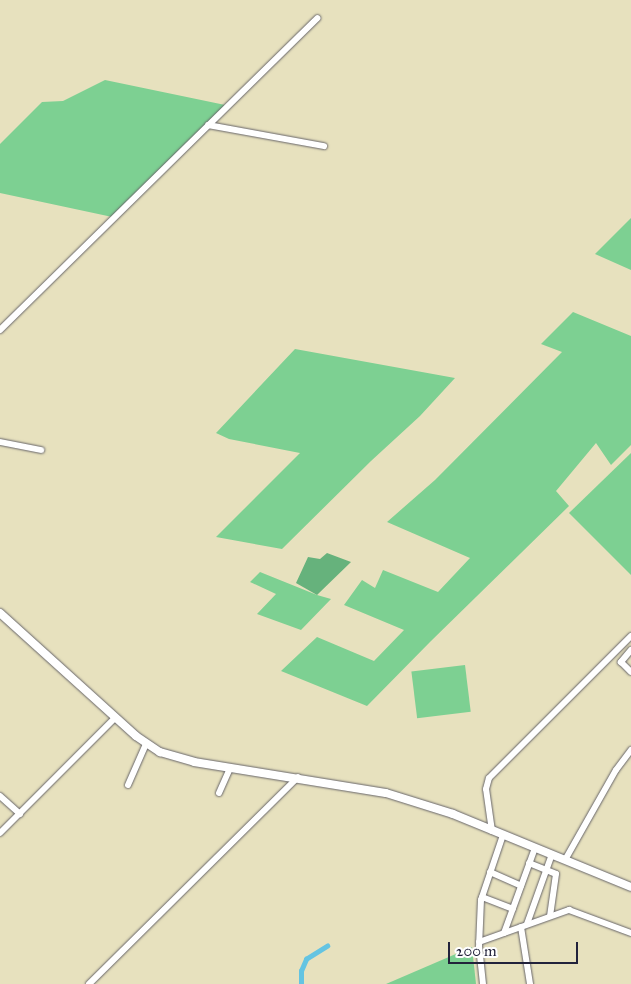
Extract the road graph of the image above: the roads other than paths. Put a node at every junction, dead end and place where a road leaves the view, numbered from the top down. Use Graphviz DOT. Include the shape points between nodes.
graph roads {
  1 [pos="318,18"];
  2 [pos="208,125"];
  3 [pos="324,146"];
  4 [pos="0,330"];
  5 [pos="0,442"];
  6 [pos="41,450"];
  7 [pos="0,613"];
  8 [pos="631,636"];
  9 [pos="631,650"];
  10 [pos="631,672"];
  11 [pos="115,718"];
  12 [pos="146,744"];
  13 [pos="631,750"];
  14 [pos="230,768"];
  15 [pos="298,777"];
  16 [pos="128,785"];
  17 [pos="219,793"];
  18 [pos="0,796"];
  19 [pos="20,814"];
  20 [pos="492,831"];
  21 [pos="0,833"];
  22 [pos="503,835"];
  23 [pos="536,848"];
  24 [pos="552,854"];
  25 [pos="565,860"];
  26 [pos="529,863"];
  27 [pos="546,869"];
  28 [pos="490,872"];
  29 [pos="521,886"];
  30 [pos="631,886"];
  31 [pos="482,897"];
  32 [pos="513,909"];
  33 [pos="550,916"];
  34 [pos="524,926"];
  35 [pos="504,933"];
  36 [pos="631,933"];
  37 [pos="480,942"];
  38 [pos="89,984"];
  39 [pos="483,984"];
  40 [pos="530,984"];
  1 -- 2 [label="street"];
  2 -- 3 [label="street"];
  2 -- 4 [label="street"];
  5 -- 6 [label="street"];
  7 -- 11 [label="main road"];
  8 -- 20 [label="street" via="489,778 486,788"];
  9 -- 10 [label="street" via="621,662"];
  11 -- 12 [label="main road"];
  11 -- 19 [label="street"];
  12 -- 14 [label="main road" via="172,757"];
  12 -- 16 [label="street"];
  13 -- 25 [label="street" via="612,776"];
  14 -- 15 [label="main road"];
  14 -- 17 [label="street"];
  15 -- 20 [label="main road" via="386,793 453,814"];
  15 -- 38 [label="street"];
  18 -- 19 [label="street"];
  19 -- 21 [label="street"];
  20 -- 22 [label="main road"];
  22 -- 23 [label="main road"];
  22 -- 28 [label="street"];
  23 -- 24 [label="main road"];
  23 -- 26 [label="street"];
  24 -- 25 [label="main road"];
  24 -- 27 [label="street"];
  25 -- 30 [label="main road"];
  26 -- 27 [label="street"];
  26 -- 29 [label="street"];
  27 -- 33 [label="street" via="556,874"];
  27 -- 34 [label="street"];
  28 -- 29 [label="street"];
  28 -- 31 [label="street"];
  29 -- 32 [label="street"];
  31 -- 32 [label="street"];
  31 -- 37 [label="street"];
  32 -- 35 [label="street"];
  33 -- 34 [label="street"];
  33 -- 36 [label="street" via="574,910"];
  34 -- 35 [label="street"];
  34 -- 40 [label="street"];
  35 -- 37 [label="street"];
  37 -- 39 [label="street"];
}
